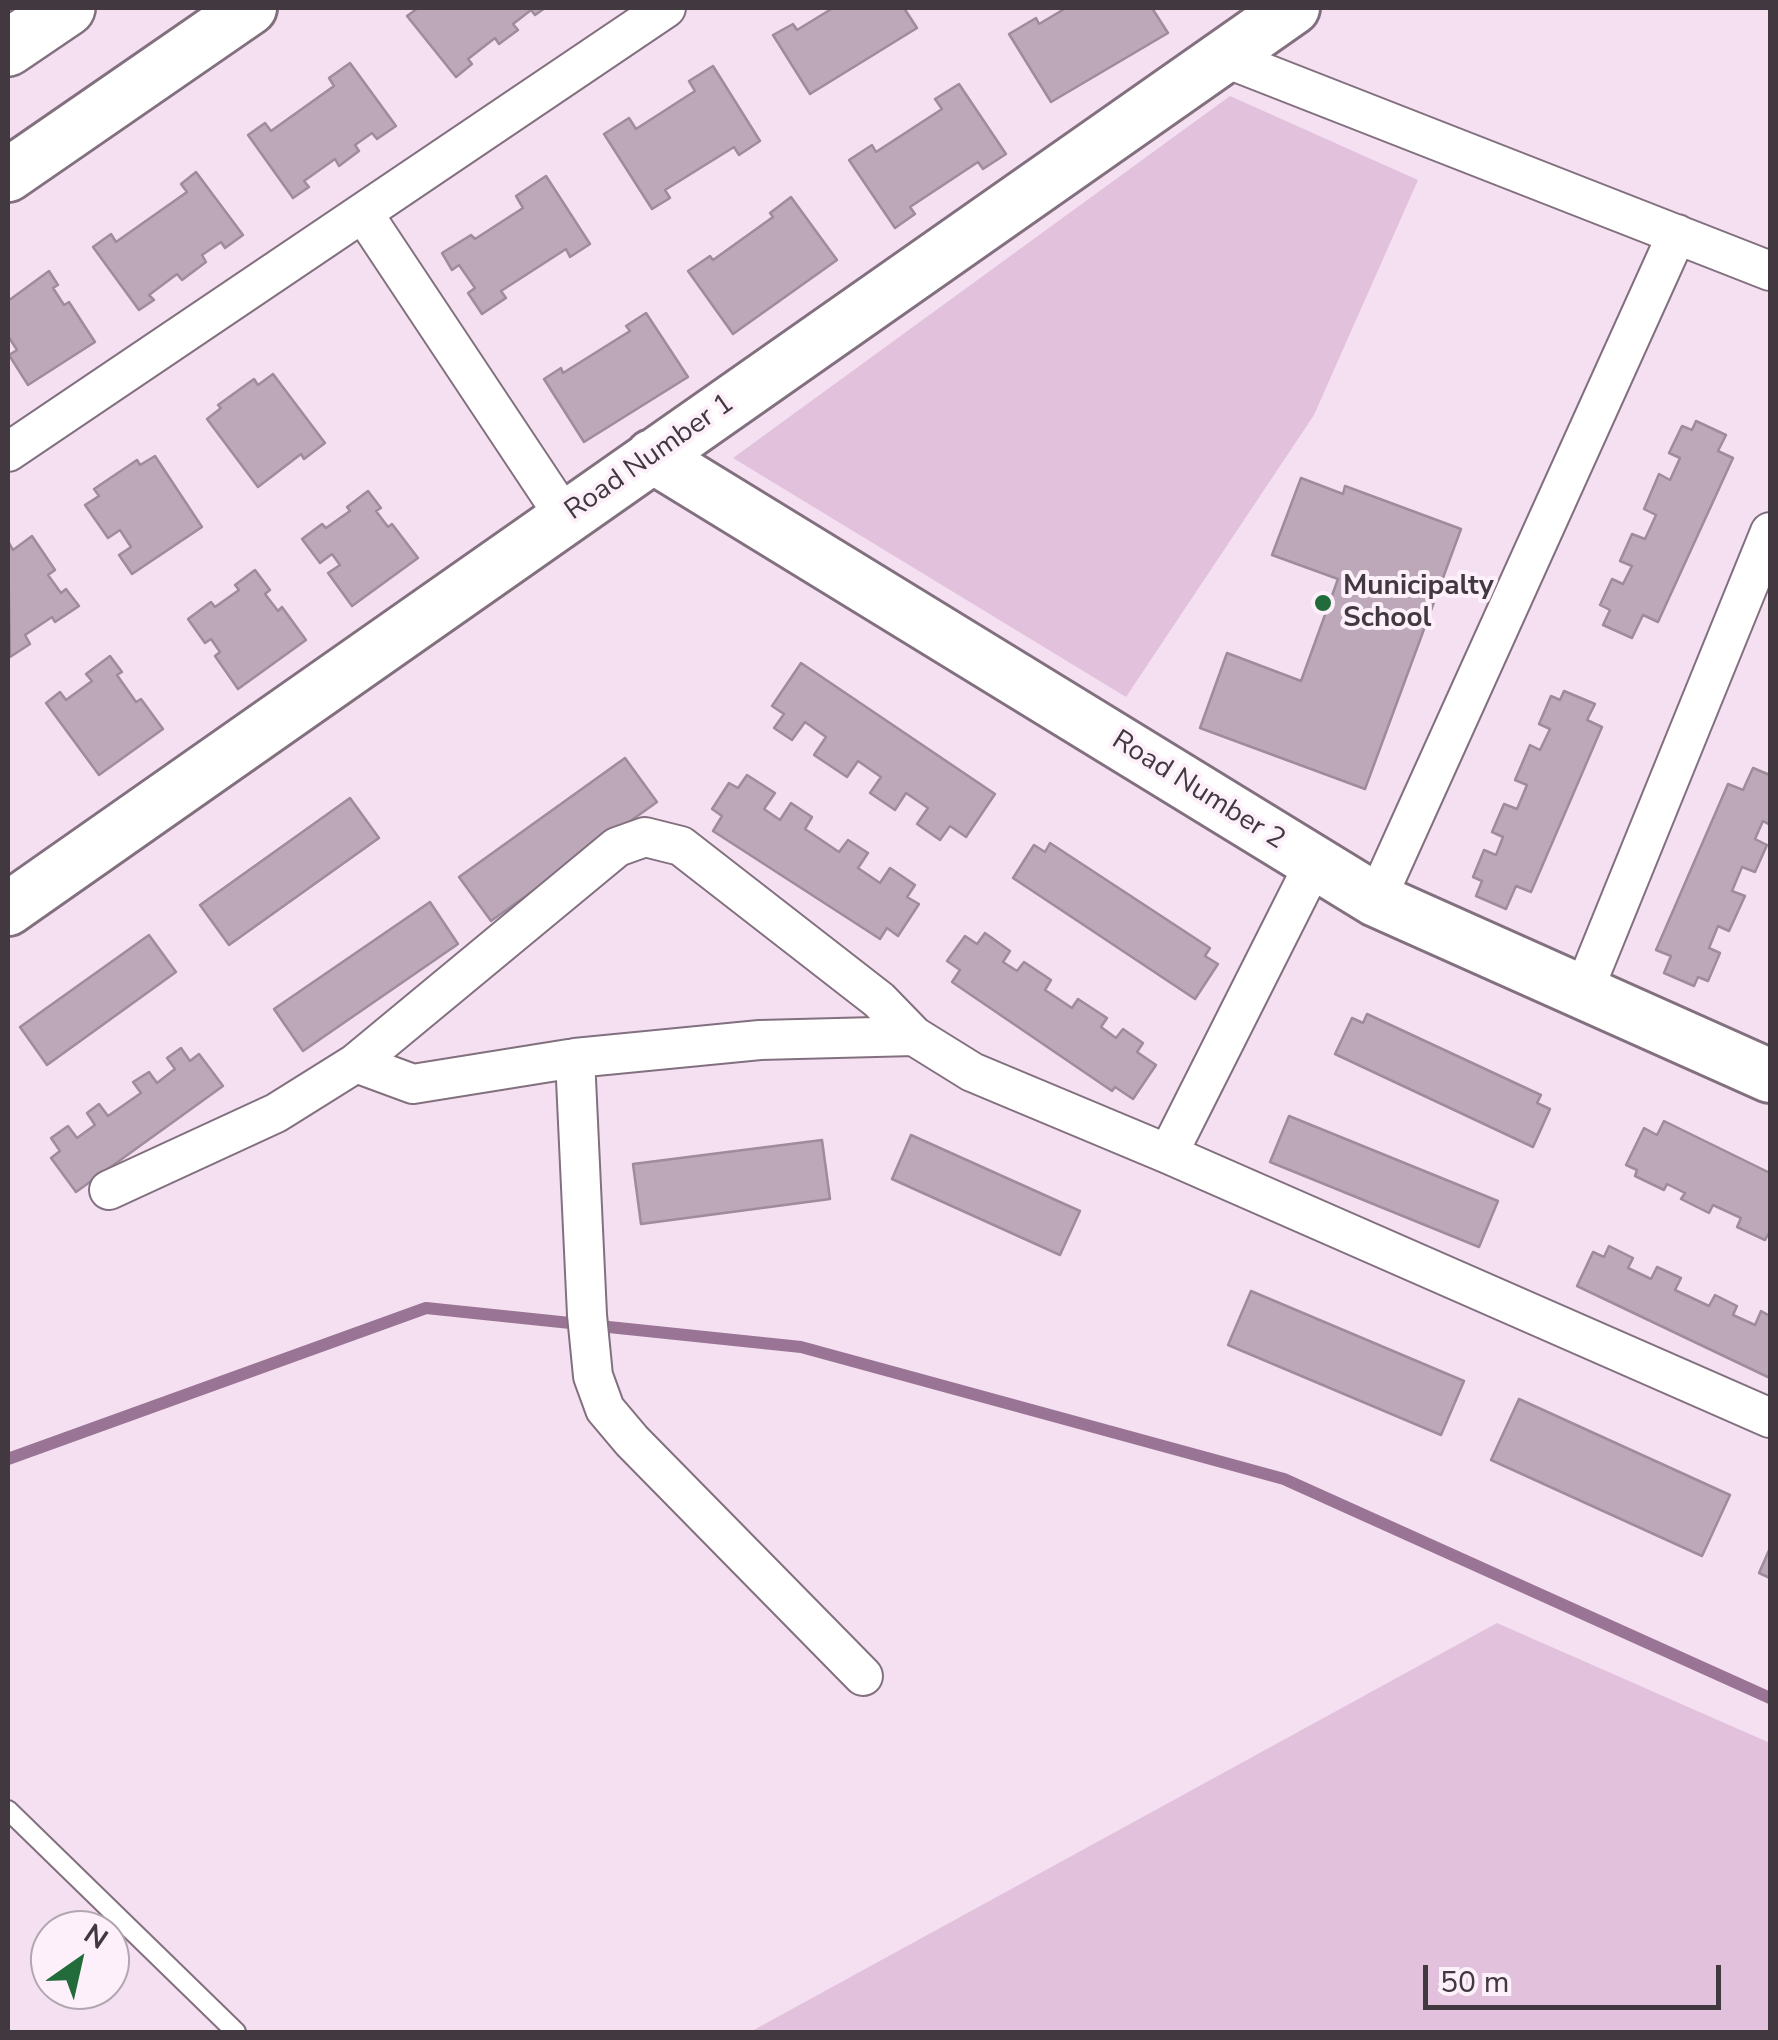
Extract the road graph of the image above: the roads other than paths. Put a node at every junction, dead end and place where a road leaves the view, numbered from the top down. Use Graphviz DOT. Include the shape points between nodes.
graph roads {
  1 [pos="67,8"];
  2 [pos="250,8"];
  3 [pos="666,8"];
  4 [pos="1293,8"];
  5 [pos="8,48"];
  6 [pos="1223,56"];
  7 [pos="8,175"];
  8 [pos="363,212"];
  9 [pos="1676,234"];
  10 [pos="1770,270"];
  11 [pos="8,452"];
  12 [pos="652,456"];
  13 [pos="565,518"];
  14 [pos="1770,532"];
  15 [pos="1315,862"];
  16 [pos="1376,900"];
  17 [pos="8,909"];
  18 [pos="1583,992"];
  19 [pos="914,1036"];
  20 [pos="575,1058"];
  21 [pos="356,1062"];
  22 [pos="1770,1076"];
  23 [pos="1168,1154"];
  24 [pos="109,1190"];
  25 [pos="1770,1418"];
  26 [pos="863,1676"];
  27 [pos="8,1810"];
  28 [pos="236,2032"];
  1 -- 5 [label="highway"];
  2 -- 7 [label="street"];
  3 -- 8 [label="street"];
  4 -- 6 [label="street, Road Number 1"];
  6 -- 9 [label="street"];
  6 -- 12 [label="street, Road Number 1"];
  8 -- 11 [label="street"];
  8 -- 13 [label="street"];
  9 -- 10 [label="street"];
  9 -- 16 [label="street"];
  12 -- 13 [label="street, Road Number 1"];
  12 -- 15 [label="street, Road Number 2"];
  13 -- 17 [label="street, Road Number 1"];
  14 -- 18 [label="street"];
  15 -- 16 [label="street, Road Number 2"];
  15 -- 23 [label="street"];
  16 -- 18 [label="street, Road Number 2"];
  18 -- 22 [label="street, Road Number 2"];
  19 -- 20 [label="street" via="760,1040"];
  19 -- 21 [label="street" via="880,1000 681,846 645,837 617,847"];
  19 -- 23 [label="street" via="972,1072"];
  20 -- 21 [label="street" via="413,1084"];
  20 -- 26 [label="street" via="587,1314 593,1376 605,1409"];
  21 -- 24 [label="street" via="276,1113"];
  23 -- 25 [label="street"];
  27 -- 28 [label="lane"];
}
